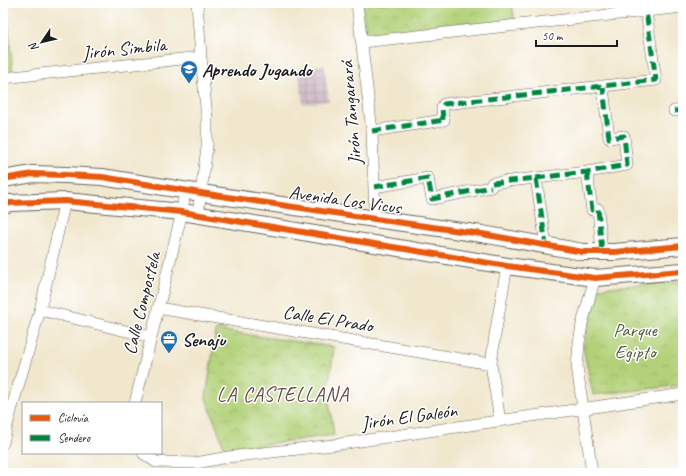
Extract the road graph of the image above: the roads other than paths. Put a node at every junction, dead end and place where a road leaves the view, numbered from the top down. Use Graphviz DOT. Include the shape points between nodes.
graph roads {
  1 [pos="197,3"];
  2 [pos="357,3"];
  3 [pos="683,7"];
  4 [pos="646,11"];
  5 [pos="362,42"];
  6 [pos="201,57"];
  7 [pos="3,78"];
  8 [pos="603,87"];
  9 [pos="372,131"];
  10 [pos="587,172"];
  11 [pos="536,178"];
  12 [pos="3,179"];
  13 [pos="374,187"];
  14 [pos="193,192"];
  15 [pos="65,201"];
  16 [pos="3,205"];
  17 [pos="182,212"];
  18 [pos="198,214"];
  19 [pos="375,219"];
  20 [pos="546,245"];
  21 [pos="683,246"];
  22 [pos="602,252"];
  23 [pos="507,266"];
  24 [pos="683,271"];
  25 [pos="595,278"];
  26 [pos="158,308"];
  27 [pos="40,310"];
  28 [pos="151,338"];
  29 [pos="491,364"];
  30 [pos="683,394"];
  31 [pos="135,402"];
  32 [pos="583,408"];
  33 [pos="500,421"];
  34 [pos="5,425"];
  35 [pos="3,443"];
  36 [pos="144,454"];
  37 [pos="196,468"];
  38 [pos="592,473"];
  1 -- 6 [label="street"];
  2 -- 5 [label="street, Jirón Tangarará"];
  3 -- 4 [label="street"];
  4 -- 5 [label="street"];
  4 -- 8 [label="street" via="656,80"];
  5 -- 9 [label="street, Jirón Tangarará"];
  6 -- 7 [label="street, Jirón Simbila"];
  6 -- 14 [label="street" via="207,147"];
  8 -- 9 [label="street" via="444,104 444,120"];
  8 -- 10 [label="street" via="608,138 624,136 627,165"];
  9 -- 13 [label="street, Jirón Tangarará"];
  10 -- 11 [label="street"];
  10 -- 22 [label="street" via="592,210 598,209"];
  11 -- 13 [label="street" via="491,185 432,199 428,178"];
  11 -- 20 [label="street"];
  12 -- 14 [label="street, Avenida Los Vicus" via="33,174 102,177"];
  13 -- 19 [label="street, Jirón Tangarará"];
  14 -- 17 [label="street"];
  14 -- 18 [label="street"];
  14 -- 19 [label="street, Avenida Los Vicus"];
  15 -- 16 [label="street, Avenida Los Vicus" via="10,202"];
  15 -- 17 [label="street, Avenida Los Vicus"];
  15 -- 27 [label="street"];
  17 -- 18 [label="street, Avenida Los Vicus"];
  17 -- 26 [label="street, Calle Compostela"];
  18 -- 23 [label="street, Avenida Los Vicus"];
  19 -- 20 [label="street, Avenida Los Vicus"];
  20 -- 22 [label="street, Avenida Los Vicus" via="583,252"];
  21 -- 22 [label="street, Avenida Los Vicus"];
  23 -- 25 [label="street, Avenida Los Vicus"];
  23 -- 29 [label="street"];
  24 -- 25 [label="street, Avenida Los Vicus"];
  25 -- 32 [label="street" via="579,343 577,366"];
  26 -- 28 [label="street, Calle Compostela"];
  26 -- 29 [label="street, Calle El Prado"];
  27 -- 28 [label="street"];
  27 -- 34 [label="street"];
  28 -- 31 [label="street, Calle Compostela"];
  29 -- 33 [label="street"];
  30 -- 32 [label="street, Jirón El Galeón"];
  32 -- 33 [label="street, Jirón El Galeón"];
  32 -- 38 [label="street"];
  33 -- 37 [label="street, Jirón El Galeón" via="228,457"];
  34 -- 35 [label="street"];
  36 -- 37 [label="street, Jirón El Galeón" via="156,462"];
}
